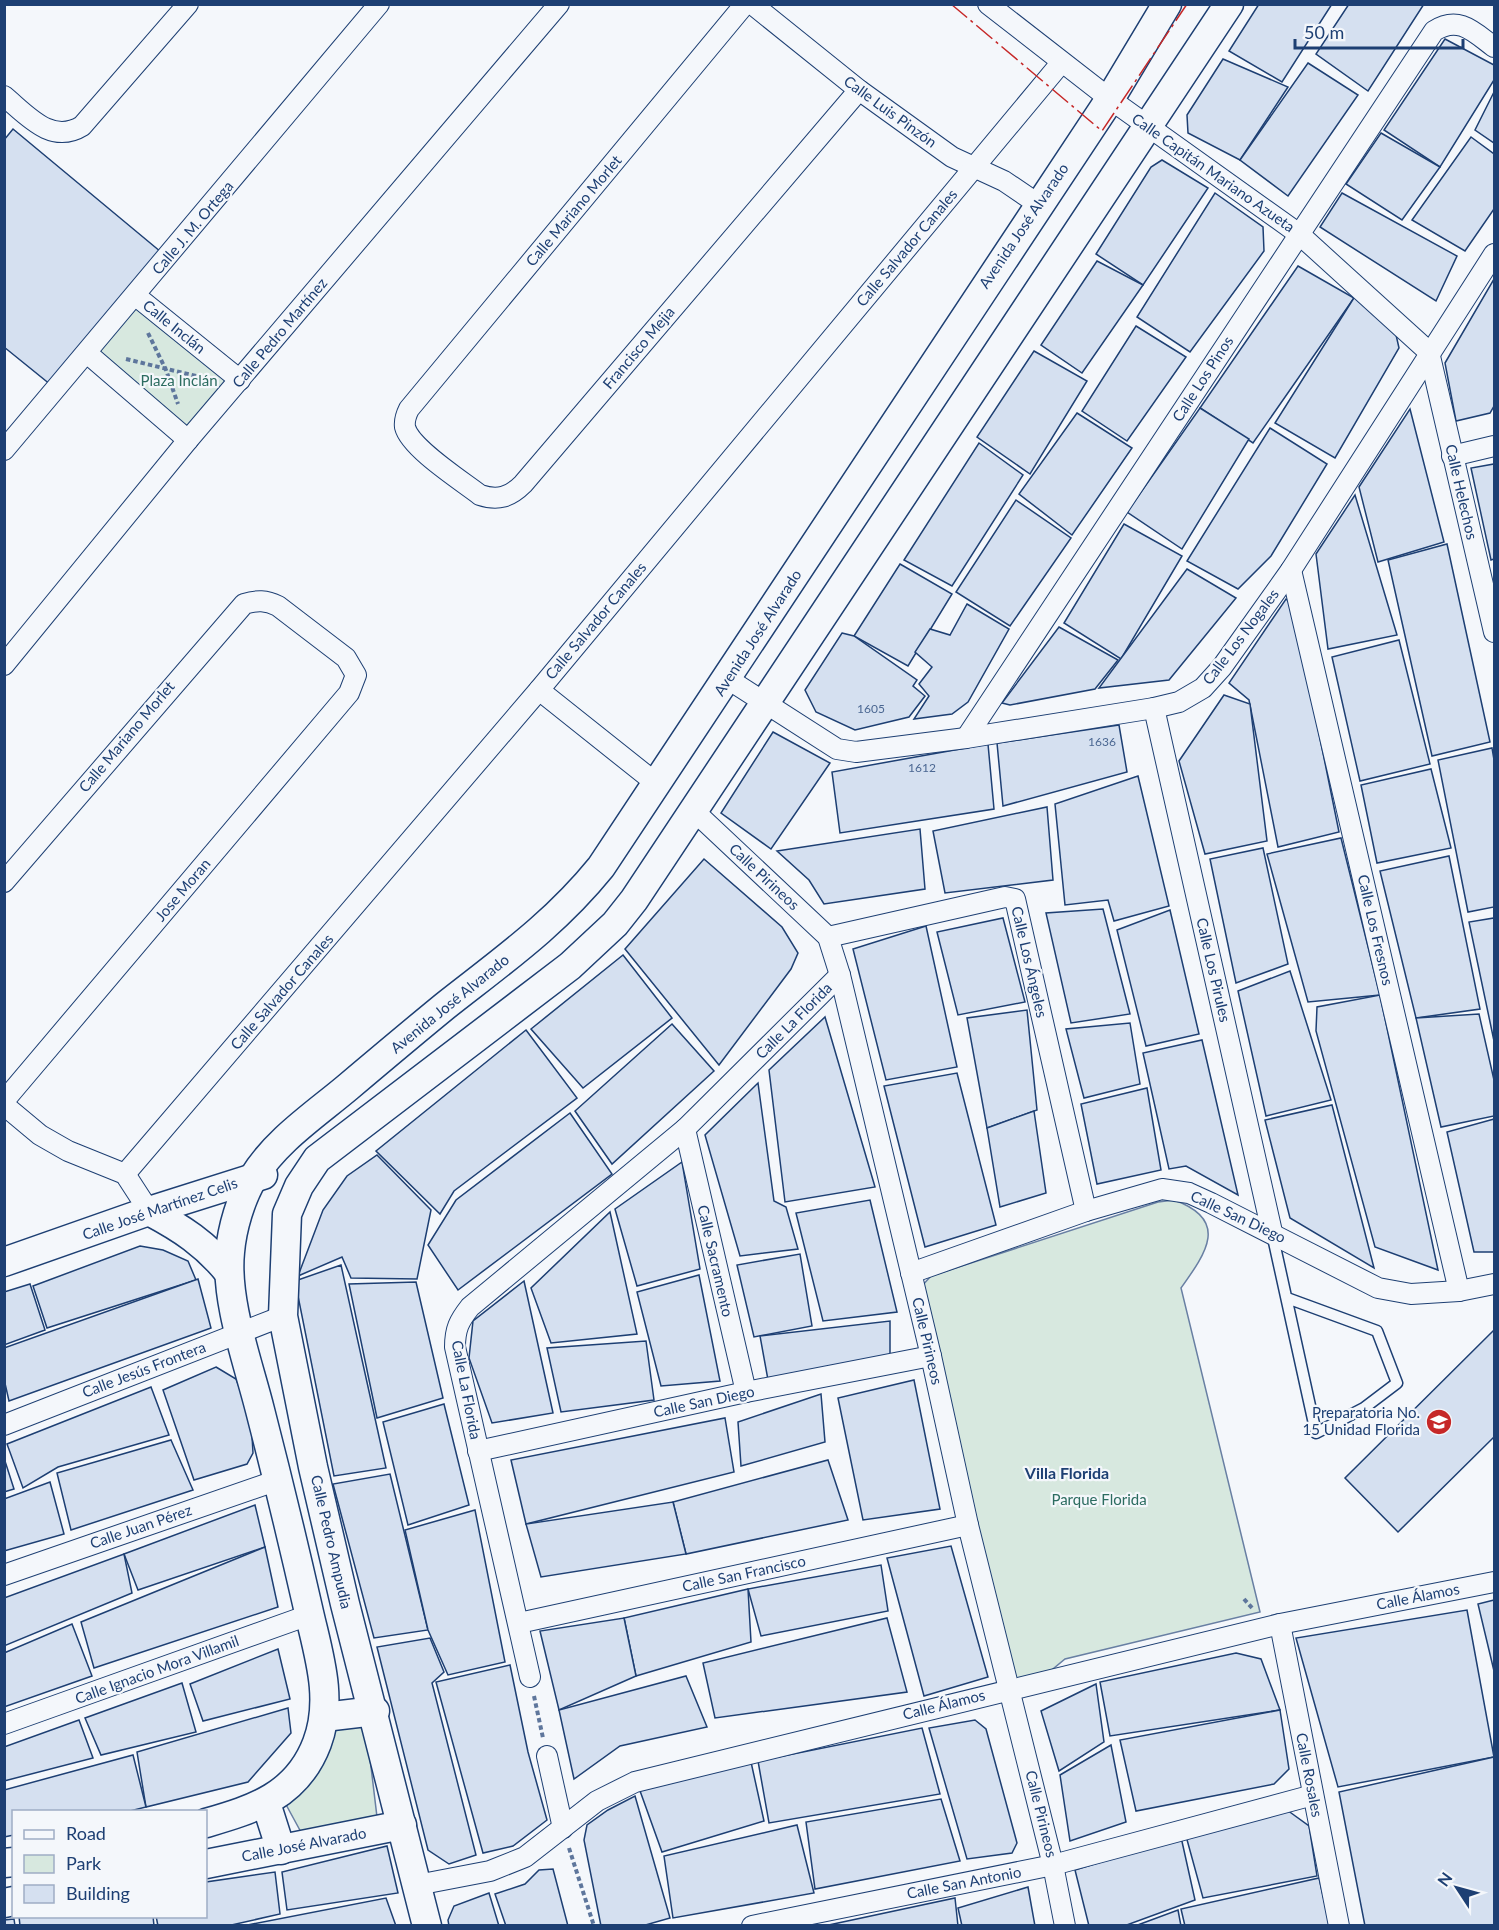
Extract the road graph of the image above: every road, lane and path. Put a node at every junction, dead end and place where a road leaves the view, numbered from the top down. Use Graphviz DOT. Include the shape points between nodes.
graph roads {
  1 [pos="188,4"];
  2 [pos="379,4"];
  3 [pos="559,4"];
  4 [pos="745,4"];
  5 [pos="752,4"];
  6 [pos="988,4"];
  7 [pos="1167,4"];
  8 [pos="1229,4"];
  9 [pos="1494,47"];
  10 [pos="1061,63"];
  11 [pos="859,90"];
  12 [pos="4,96"];
  13 [pos="1110,99"];
  14 [pos="1149,127"];
  15 [pos="974,168"];
  16 [pos="1038,204"];
  17 [pos="1299,234"];
  18 [pos="1494,254"];
  19 [pos="136,296"];
  20 [pos="1429,352"];
  21 [pos="88,354"];
  22 [pos="166,370"];
  23 [pos="240,381"];
  24 [pos="405,418"];
  25 [pos="188,440"];
  26 [pos="1494,446"];
  27 [pos="4,450"];
  28 [pos="1452,456"];
  29 [pos="1291,570"];
  30 [pos="1494,632"];
  31 [pos="4,665"];
  32 [pos="356,675"];
  33 [pos="728,679"];
  34 [pos="539,690"];
  35 [pos="766,705"];
  36 [pos="1154,708"];
  37 [pos="966,738"];
  38 [pos="657,784"];
  39 [pos="694,811"];
  40 [pos="4,882"];
  41 [pos="828,937"];
  42 [pos="840,975"];
  43 [pos="4,1103"];
  44 [pos="685,1129"];
  45 [pos="317,1159"];
  46 [pos="125,1174"];
  47 [pos="253,1178"];
  48 [pos="149,1211"];
  49 [pos="1086,1211"];
  50 [pos="1272,1232"];
  51 [pos="4,1262"];
  52 [pos="229,1273"];
  53 [pos="911,1273"];
  54 [pos="1494,1284"];
  55 [pos="1459,1291"];
  56 [pos="1287,1298"];
  57 [pos="283,1316"];
  58 [pos="240,1332"];
  59 [pos="931,1356"];
  60 [pos="746,1392"];
  61 [pos="4,1425"];
  62 [pos="478,1451"];
  63 [pos="278,1480"];
  64 [pos="968,1525"];
  65 [pos="4,1575"];
  66 [pos="1494,1582"];
  67 [pos="309,1615"];
  68 [pos="519,1623"];
  69 [pos="1280,1624"];
  70 [pos="530,1677"];
  71 [pos="1010,1689"];
  72 [pos="375,1711"];
  73 [pos="324,1717"];
  74 [pos="4,1724"];
  75 [pos="547,1756"];
  76 [pos="1313,1795"];
  77 [pos="266,1803"];
  78 [pos="207,1823"];
  79 [pos="402,1825"];
  80 [pos="563,1828"];
  81 [pos="281,1850"];
  82 [pos="207,1864"];
  83 [pos="1053,1865"];
  84 [pos="417,1885"];
  85 [pos="427,1926"];
  86 [pos="594,1926"];
  87 [pos="752,1926"];
  88 [pos="1065,1926"];
  89 [pos="1339,1926"];
  1 -- 12 [label="street" via="82,126 72,132 59,134 39,125"];
  2 -- 19 [label="street, Calle J. M. Ortega"];
  3 -- 23 [label="street, Calle Pedro Martínez"];
  4 -- 24 [label="street, Calle Mariano Morlet"];
  5 -- 11 [label="street, Calle Luis Pinzón"];
  6 -- 10 [label="street, Calle Capitán Mariano Azueta"];
  7 -- 13 [label="street, Avenida José Alvarado"];
  8 -- 14 [label="street"];
  9 -- 17 [label="street, Calle Los Pinos" via="1457,23 1434,31"];
  10 -- 13 [label="street, Calle Capitán Mariano Azueta"];
  10 -- 15 [label="street, Calle Salvador Canales"];
  11 -- 15 [label="street, Calle Luis Pinzón" via="952,157"];
  11 -- 24 [label="street, Francisco Mejia" via="514,493 492,499 480,495 415,444 405,428"];
  13 -- 14 [label="street, Calle Capitán Mariano Azueta"];
  13 -- 16 [label="street, Avenida José Alvarado"];
  14 -- 17 [label="street, Calle Capitán Mariano Azueta"];
  14 -- 35 [label="street"];
  15 -- 16 [label="street, Calle Luis Pinzón" via="1004,181"];
  15 -- 34 [label="street, Calle Salvador Canales"];
  16 -- 33 [label="street, Avenida José Alvarado"];
  17 -- 20 [label="street, Calle Capitán Mariano Azueta"];
  17 -- 37 [label="street, Calle Los Pinos"];
  18 -- 20 [label="street, Calle Los Nogales"];
  19 -- 21 [label="street, Calle J. M. Ortega"];
  19 -- 22 [label="path" via="137,309"];
  19 -- 23 [label="street, Calle Inclán"];
  20 -- 28 [label="street, Calle Helechos"];
  20 -- 29 [label="street, Calle Los Nogales"];
  21 -- 22 [label="path" via="95,351"];
  21 -- 25 [label="street"];
  21 -- 27 [label="street, Calle J. M. Ortega"];
  22 -- 23 [label="path" via="224,382"];
  22 -- 25 [label="path"];
  23 -- 25 [label="street, Calle Pedro Martínez"];
  25 -- 31 [label="street, Calle Pedro Martínez"];
  26 -- 28 [label="street"];
  28 -- 30 [label="street, Calle Helechos"];
  29 -- 36 [label="street, Calle Los Nogales" via="1203,688 1179,702"];
  29 -- 55 [label="street, Calle Los Fresnos"];
  32 -- 40 [label="street, Calle Mariano Morlet" via="346,658 278,606 255,600 244,604"];
  32 -- 43 [label="street, Jose Moran" via="348,693"];
  33 -- 35 [label="street, Calle Los Nogales"];
  33 -- 38 [label="street, Avenida José Alvarado"];
  34 -- 38 [label="street"];
  34 -- 46 [label="street, Calle Salvador Canales"];
  35 -- 37 [label="street, Calle Los Nogales" via="837,749 856,752"];
  35 -- 39 [label="street"];
  36 -- 37 [label="street, Calle Los Nogales"];
  36 -- 50 [label="street, Calle Los Pirules"];
  38 -- 47 [label="street, Avenida José Alvarado" via="601,867 548,925 310,1118"];
  39 -- 41 [label="street, Calle Pirineos"];
  39 -- 45 [label="street" via="655,871 600,939"];
  41 -- 42 [label="street, Calle Pirineos"];
  41 -- 49 [label="street, Calle Los Ángeles" via="1005,897 1015,899"];
  42 -- 44 [label="street, Calle La Florida"];
  42 -- 53 [label="street, Calle Pirineos"];
  43 -- 46 [label="street" via="40,1135"];
  44 -- 60 [label="street, Calle Sacramento"];
  44 -- 62 [label="street, Calle La Florida" via="459,1320 455,1347"];
  45 -- 47 [label="street, Calle José Martínez Celis"];
  45 -- 57 [label="street, Calle Pedro Ampudia" via="287,1214"];
  46 -- 48 [label="street"];
  47 -- 48 [label="street, Calle José Martínez Celis"];
  47 -- 52 [label="street" via="239,1211"];
  48 -- 51 [label="street, Calle José Martínez Celis"];
  48 -- 52 [label="street" via="197,1240"];
  49 -- 50 [label="street, Calle San Diego" via="1161,1189 1190,1193"];
  49 -- 53 [label="street, Calle San Diego"];
  50 -- 55 [label="street, Calle San Diego" via="1378,1288 1410,1294"];
  50 -- 56 [label="lane"];
  52 -- 58 [label="street"];
  53 -- 59 [label="street, Calle Pirineos"];
  54 -- 55 [label="street, Calle San Diego"];
  56 -- 56 [label="lane" via="1316,1433 1364,1408 1397,1383 1377,1331"];
  57 -- 58 [label="street, Calle Jesús Frontera"];
  57 -- 72 [label="street, Calle Pedro Ampudia" via="313,1467"];
  58 -- 61 [label="street, Calle Jesús Frontera"];
  58 -- 63 [label="street"];
  59 -- 60 [label="street, Calle San Diego"];
  59 -- 64 [label="street, Calle Pirineos"];
  60 -- 62 [label="street, Calle San Diego"];
  62 -- 68 [label="street, Calle La Florida"];
  63 -- 65 [label="street, Calle Juan Pérez"];
  63 -- 67 [label="street"];
  64 -- 68 [label="street, Calle San Francisco"];
  64 -- 71 [label="street, Calle Pirineos"];
  66 -- 69 [label="street, Calle Álamos"];
  67 -- 73 [label="street" via="321,1662"];
  67 -- 74 [label="street, Calle Ignacio Mora Villamil"];
  68 -- 70 [label="street, Calle La Florida"];
  69 -- 71 [label="street, Calle Álamos"];
  69 -- 76 [label="street, Calle Rosales"];
  70 -- 75 [label="path"];
  71 -- 80 [label="street, Calle Álamos" via="635,1782 597,1801"];
  71 -- 83 [label="street, Calle Pirineos"];
  72 -- 73 [label="street"];
  72 -- 79 [label="street, Calle Pedro Ampudia"];
  73 -- 77 [label="street" via="317,1745 299,1774"];
  75 -- 80 [label="street"];
  76 -- 83 [label="street, Calle San Antonio"];
  76 -- 89 [label="street, Calle Rosales"];
  77 -- 78 [label="street"];
  77 -- 81 [label="street"];
  79 -- 81 [label="street, Calle José Alvarado"];
  79 -- 84 [label="street, Calle Pedro Ampudia"];
  80 -- 84 [label="street, Calle Álamos" via="525,1857 490,1871"];
  80 -- 86 [label="path"];
  81 -- 82 [label="street, Calle José Alvarado"];
  83 -- 87 [label="street, Calle San Antonio"];
  83 -- 88 [label="street, Calle Pirineos"];
  84 -- 85 [label="street, Calle Pedro Ampudia"];
}
